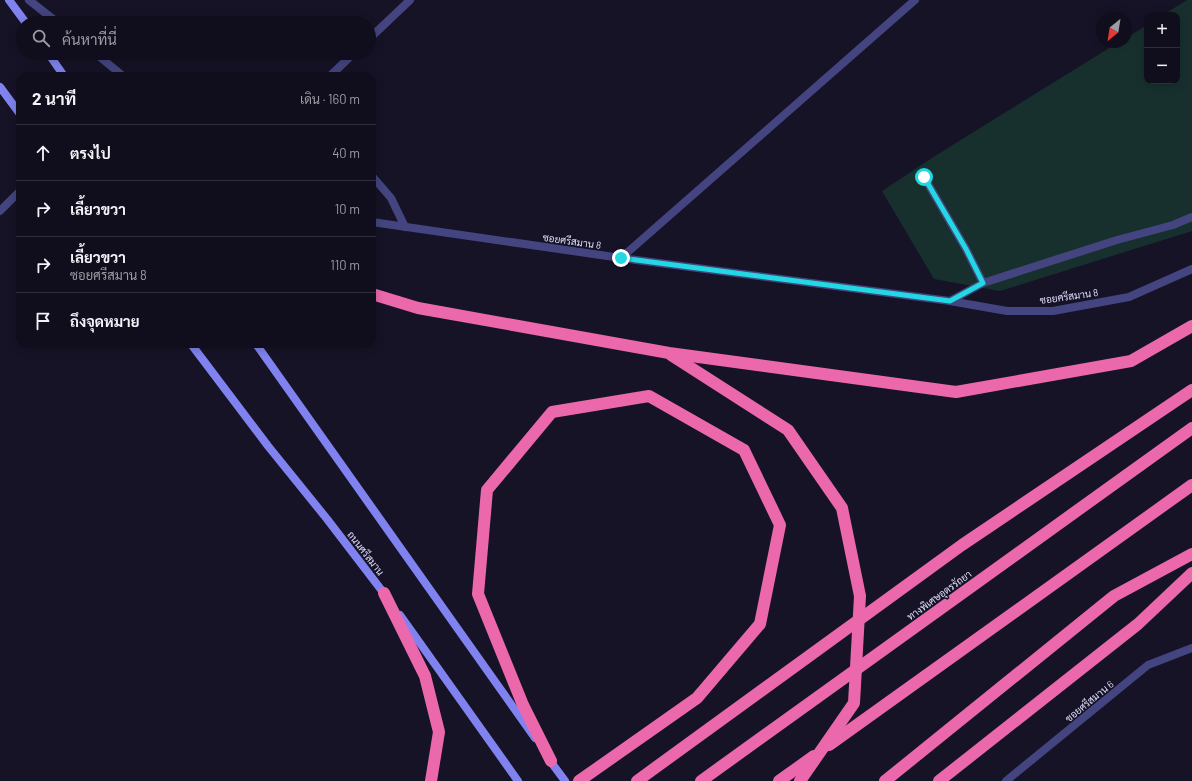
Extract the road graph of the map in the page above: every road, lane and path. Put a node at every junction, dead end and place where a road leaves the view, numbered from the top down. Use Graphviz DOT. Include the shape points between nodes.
graph roads {
  1 [pos="9,0"];
  2 [pos="29,0"];
  3 [pos="44,0"];
  4 [pos="410,0"];
  5 [pos="914,0"];
  6 [pos="38,6"];
  7 [pos="21,16"];
  8 [pos="50,16"];
  9 [pos="376,32"];
  10 [pos="53,60"];
  11 [pos="104,60"];
  12 [pos="347,60"];
  13 [pos="61,72"];
  14 [pos="118,72"];
  15 [pos="334,72"];
  16 [pos="0,87"];
  17 [pos="16,109"];
  18 [pos="924,177"];
  19 [pos="376,181"];
  20 [pos="16,195"];
  21 [pos="0,211"];
  22 [pos="1192,218"];
  23 [pos="376,223"];
  24 [pos="405,227"];
  25 [pos="621,258"];
  26 [pos="1192,269"];
  27 [pos="983,283"];
  28 [pos="376,295"];
  29 [pos="950,301"];
  30 [pos="1192,326"];
  31 [pos="194,348"];
  32 [pos="259,348"];
  33 [pos="669,353"];
  34 [pos="1192,390"];
  35 [pos="1192,428"];
  36 [pos="1192,485"];
  37 [pos="1192,554"];
  38 [pos="1192,573"];
  39 [pos="384,593"];
  40 [pos="1192,648"];
  41 [pos="551,761"];
  42 [pos="431,781"];
  43 [pos="518,781"];
  44 [pos="564,781"];
  45 [pos="579,781"];
  46 [pos="637,781"];
  47 [pos="701,781"];
  48 [pos="778,781"];
  49 [pos="800,781"];
  50 [pos="885,781"];
  51 [pos="939,781"];
  52 [pos="1006,781"];
  1 -- 7 [label="main road"];
  2 -- 6 [label="street"];
  3 -- 6 [label="street"];
  4 -- 9 [label="street"];
  5 -- 25 [label="street"];
  6 -- 8 [label="street"];
  10 -- 13 [label="main road"];
  11 -- 14 [label="street"];
  12 -- 15 [label="street"];
  16 -- 17 [label="main road"];
  18 -- 27 [label="street"];
  19 -- 24 [label="street" via="391,198"];
  20 -- 21 [label="street"];
  22 -- 27 [label="street"];
  23 -- 24 [label="street, ซอยศรีสมาน 8"];
  24 -- 25 [label="street, ซอยศรีสมาน 8"];
  25 -- 29 [label="street, ซอยศรีสมาน 8"];
  26 -- 29 [label="street, ซอยศรีสมาน 8" via="1129,297 1053,311 1007,311"];
  27 -- 29 [label="street"];
  28 -- 33 [label="highway" via="418,308"];
  30 -- 33 [label="highway" via="1131,361 956,392"];
  31 -- 39 [label="main road, ถนนศรีสมาน"];
  32 -- 41 [label="main road"];
  33 -- 49 [label="highway" via="788,430 842,508 860,596 854,703"];
  34 -- 46 [label="highway" via="962,545"];
  35 -- 47 [label="highway, ทางพิเศษอุดรรัถยา"];
  36 -- 48 [label="highway"];
  37 -- 50 [label="highway" via="1114,596"];
  38 -- 51 [label="highway" via="1138,624"];
  39 -- 42 [label="highway" via="425,676 436,718 439,732"];
  39 -- 43 [label="main road, ถนนศรีสมาน"];
  40 -- 52 [label="street, ซอยศรีสมาน 6" via="1148,665"];
  41 -- 44 [label="main road"];
  41 -- 45 [label="highway" via="523,705 478,594 487,490 552,412 649,396 744,450 780,525 760,624 697,698"];
}
